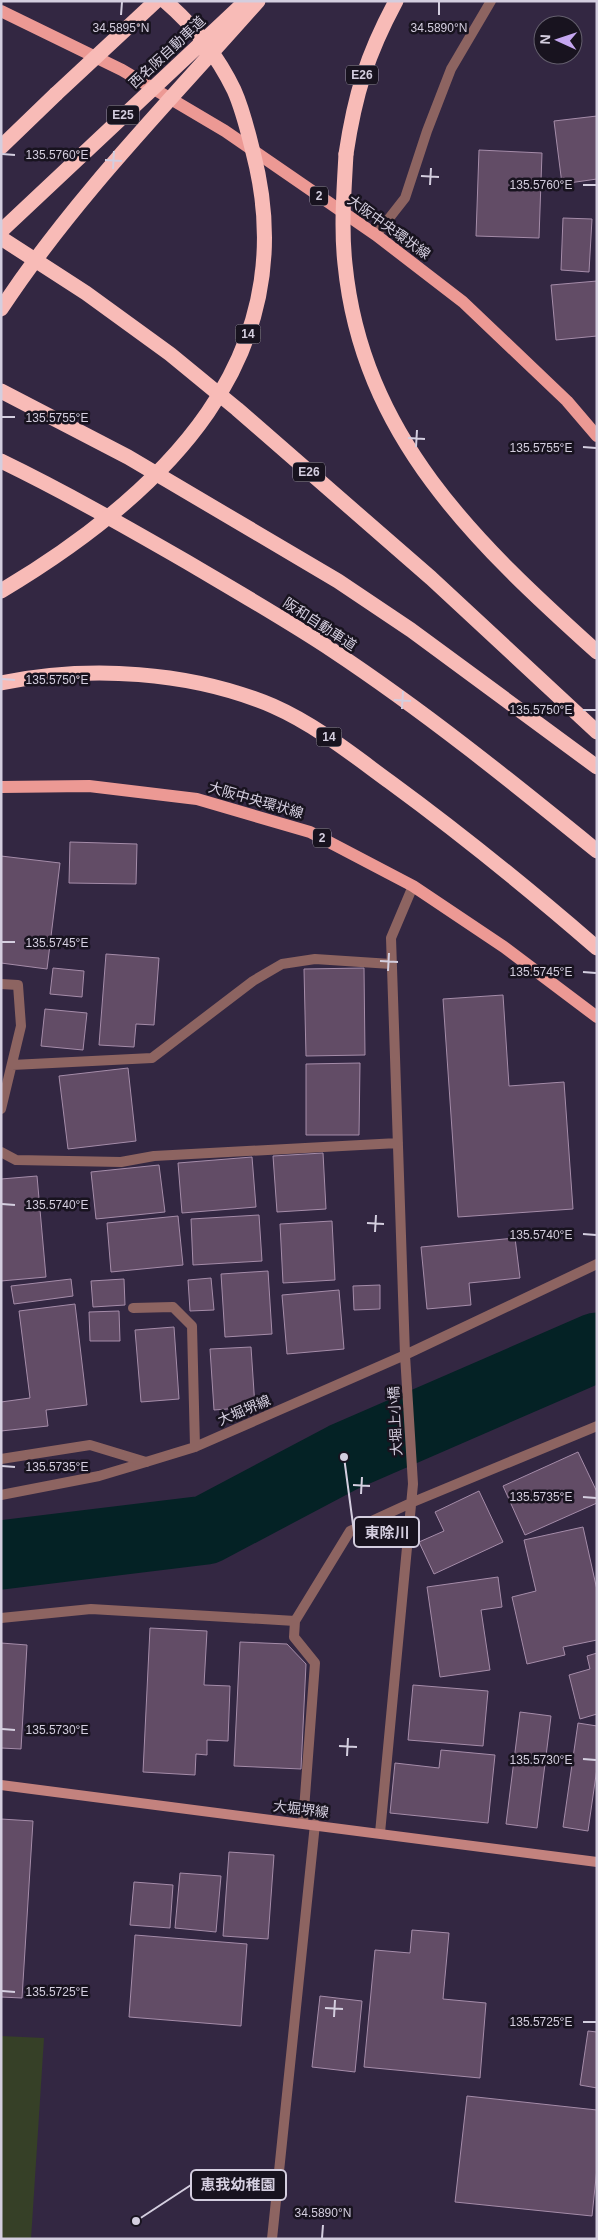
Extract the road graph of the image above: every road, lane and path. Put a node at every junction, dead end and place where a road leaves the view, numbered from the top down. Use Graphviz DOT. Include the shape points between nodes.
graph roads {
  1 [pos="156,1"];
  2 [pos="165,1"];
  3 [pos="246,1"];
  4 [pos="258,1"];
  5 [pos="396,1"];
  6 [pos="491,1"];
  7 [pos="1,11"];
  8 [pos="56,94"];
  9 [pos="1,134"];
  10 [pos="1,147"];
  11 [pos="1,231"];
  12 [pos="376,235"];
  13 [pos="1,238"];
  14 [pos="1,309"];
  15 [pos="1,391"];
  16 [pos="597,436"];
  17 [pos="1,461"];
  18 [pos="1,591"];
  19 [pos="597,652"];
  20 [pos="1,682"];
  21 [pos="597,732"];
  22 [pos="597,767"];
  23 [pos="1,787"];
  24 [pos="597,850"];
  25 [pos="413,886"];
  26 [pos="597,948"];
  27 [pos="391,964"];
  28 [pos="1,984"];
  29 [pos="597,1017"];
  30 [pos="12,1065"];
  31 [pos="1,1109"];
  32 [pos="398,1143"];
  33 [pos="1,1152"];
  34 [pos="597,1264"];
  35 [pos="133,1308"];
  36 [pos="405,1355"];
  37 [pos="597,1426"];
  38 [pos="195,1447"];
  39 [pos="1,1459"];
  40 [pos="146,1462"];
  41 [pos="1,1495"];
  42 [pos="413,1502"];
  43 [pos="1,1618"];
  44 [pos="295,1621"];
  45 [pos="1,1786"];
  46 [pos="303,1823"];
  47 [pos="314,1824"];
  48 [pos="380,1833"];
  49 [pos="597,1862"];
  50 [pos="272,2239"];
  1 -- 8 [label="highway, bridge"];
  2 -- 18 [label="highway, 14, bridge" via="219,63 235,91 247,127 263,205 265,247 252,325 235,366 213,405 150,482 77,542"];
  3 -- 11 [label="highway, 西名阪自動車道 / E25, bridge"];
  4 -- 14 [label="highway, bridge" via="60,228"];
  5 -- 19 [label="highway, E26, bridge" via="362,76 346,154 345,264 354,319 367,368 393,423 418,464 450,506 484,546"];
  6 -- 12 [label="street" via="451,69 405,198"];
  7 -- 12 [label="main road, 大阪中央環状線 / 2" via="122,70 225,131"];
  8 -- 9 [label="highway"];
  8 -- 10 [label="highway"];
  12 -- 16 [label="main road, 大阪中央環状線 / 2" via="463,302 567,401"];
  13 -- 21 [label="highway, E26" via="86,292 230,403 431,578"];
  15 -- 22 [label="highway" via="128,457 338,581 418,635"];
  17 -- 24 [label="highway, 阪和自動車道" via="102,513 332,650 433,722"];
  20 -- 26 [label="highway, 14" via="92,673 159,676 218,688 273,706 330,738 413,799"];
  23 -- 25 [label="main road, 大阪中央環状線 / 2" via="89,786 197,799 310,832"];
  25 -- 27 [label="street, 大堀上小橋" via="391,938"];
  25 -- 29 [label="main road, 大阪中央環状線 / 2" via="504,947"];
  27 -- 30 [label="street" via="315,959 282,964 152,1058"];
  27 -- 32 [label="street, 大堀上小橋"];
  28 -- 30 [label="street" via="18,985 21,1026"];
  30 -- 31 [label="street"];
  32 -- 33 [label="street" via="154,1156 122,1162 16,1160"];
  32 -- 36 [label="street, 大堀上小橋"];
  34 -- 36 [label="street, 大堀堺線"];
  35 -- 38 [label="street" via="174,1308 192,1326"];
  36 -- 38 [label="street, 大堀堺線"];
  36 -- 42 [label="street, 大堀上小橋"];
  37 -- 42 [label="street"];
  38 -- 40 [label="street, 大堀堺線"];
  39 -- 40 [label="street" via="90,1445"];
  40 -- 41 [label="street, 大堀堺線" via="99,1476"];
  42 -- 44 [label="street" via="350,1531"];
  42 -- 48 [label="street, 大堀上小橋"];
  43 -- 44 [label="street" via="91,1609"];
  44 -- 46 [label="street" via="294,1636 315,1663"];
  45 -- 46 [label="main road, 大堀堺線"];
  46 -- 47 [label="main road, 大堀堺線"];
  47 -- 48 [label="main road, 大堀堺線"];
  47 -- 50 [label="street"];
  48 -- 49 [label="main road, 大堀堺線"];
}
